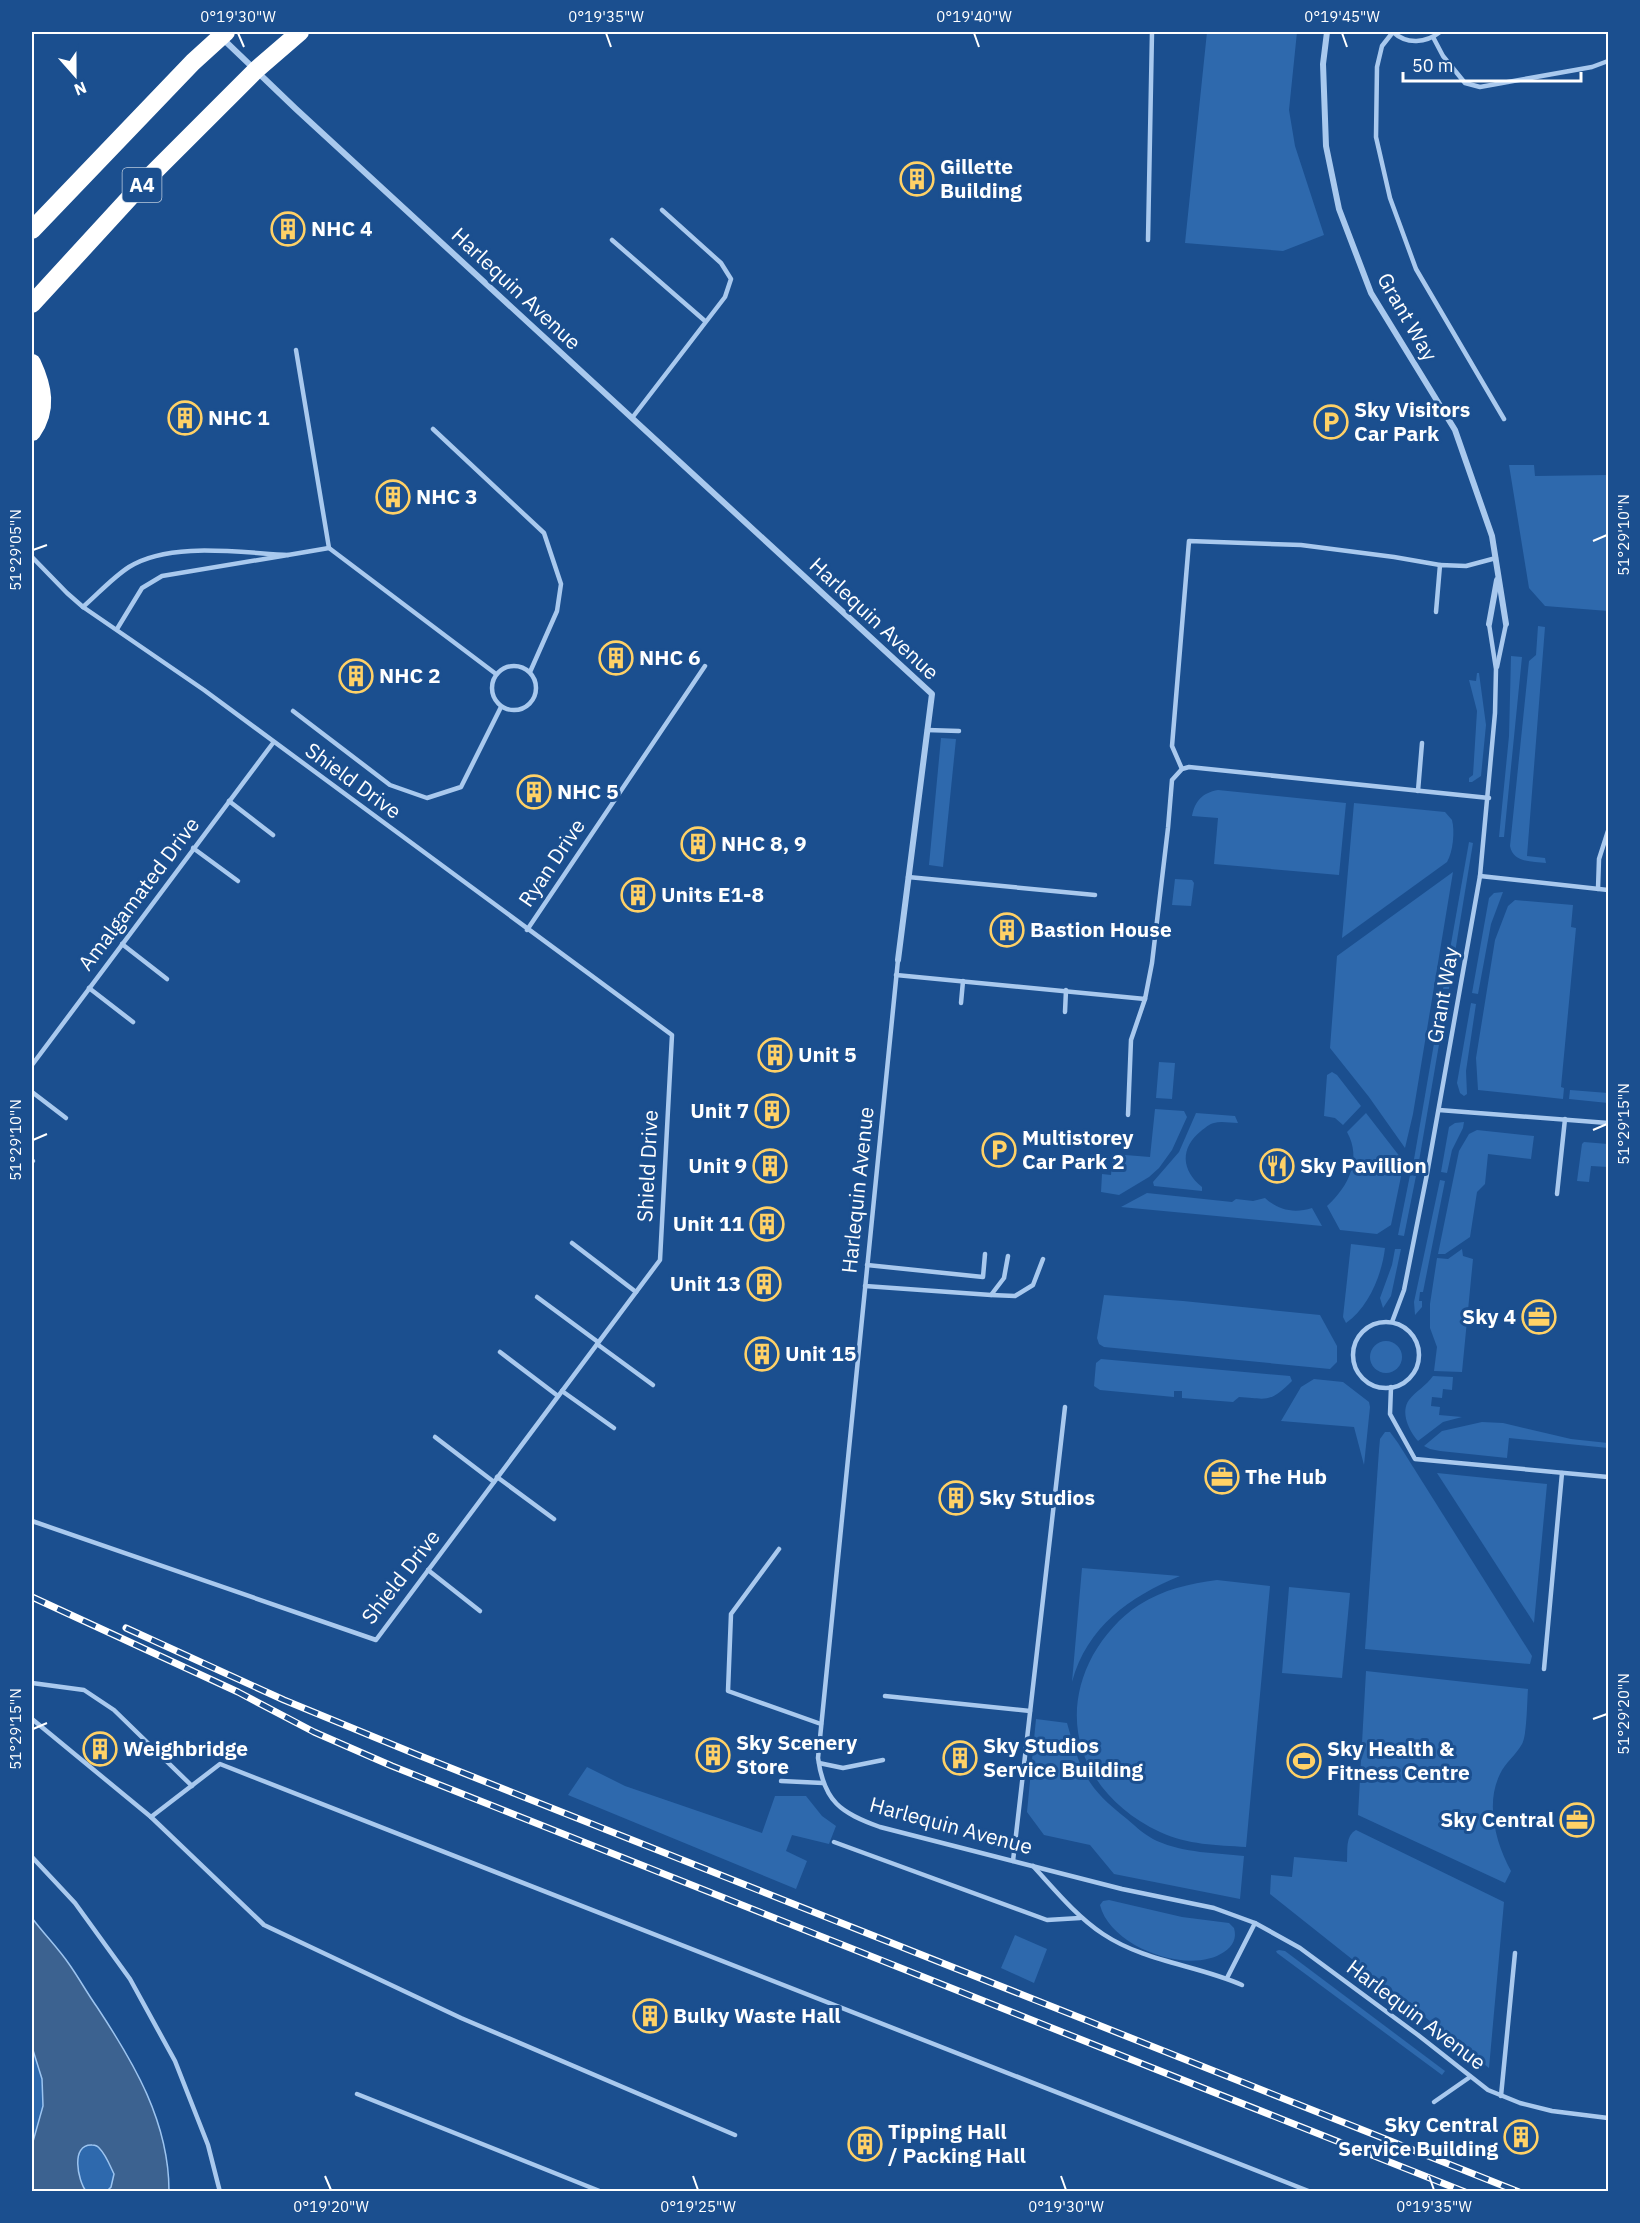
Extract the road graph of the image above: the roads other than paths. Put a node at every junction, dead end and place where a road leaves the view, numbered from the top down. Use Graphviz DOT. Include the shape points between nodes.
graph roads {
  1 [pos="300,32"];
  2 [pos="1152,32"];
  3 [pos="1327,32"];
  4 [pos="1393,32"];
  5 [pos="1440,32"];
  6 [pos="223,34"];
  7 [pos="1433,37"];
  8 [pos="1608,61"];
  9 [pos="256,70"];
  10 [pos="662,210"];
  11 [pos="32,230"];
  12 [pos="612,240"];
  13 [pos="1148,240"];
  14 [pos="32,304"];
  15 [pos="705,321"];
  16 [pos="296,350"];
  17 [pos="32,363"];
  18 [pos="632,418"];
  19 [pos="1504,419"];
  20 [pos="433,429"];
  21 [pos="32,432"];
  22 [pos="329,549"];
  23 [pos="288,555"];
  24 [pos="32,557"];
  25 [pos="1496,558"];
  26 [pos="1440,565"];
  27 [pos="1498,574"];
  28 [pos="83,607"];
  29 [pos="1436,612"];
  30 [pos="1489,624"];
  31 [pos="1506,624"];
  32 [pos="117,629"];
  33 [pos="705,666"];
  34 [pos="1496,669"];
  35 [pos="530,672"];
  36 [pos="496,674"];
  37 [pos="501,706"];
  38 [pos="293,711"];
  39 [pos="927,730"];
  40 [pos="959,731"];
  41 [pos="273,743"];
  42 [pos="1422,743"];
  43 [pos="1182,769"];
  44 [pos="1418,791"];
  45 [pos="1489,798"];
  46 [pos="229,801"];
  47 [pos="1608,831"];
  48 [pos="273,835"];
  49 [pos="193,849"];
  50 [pos="1480,876"];
  51 [pos="908,877"];
  52 [pos="238,881"];
  53 [pos="1598,889"];
  54 [pos="1608,890"];
  55 [pos="1095,895"];
  56 [pos="527,930"];
  57 [pos="122,944"];
  58 [pos="898,960"];
  59 [pos="896,975"];
  60 [pos="167,979"];
  61 [pos="963,981"];
  62 [pos="89,988"];
  63 [pos="1066,990"];
  64 [pos="1145,999"];
  65 [pos="961,1003"];
  66 [pos="1065,1012"];
  67 [pos="133,1022"];
  68 [pos="32,1065"];
  69 [pos="32,1092"];
  70 [pos="1439,1110"];
  71 [pos="1128,1115"];
  72 [pos="66,1118"];
  73 [pos="1565,1119"];
  74 [pos="1608,1123"];
  75 [pos="1557,1194"];
  76 [pos="572,1243"];
  77 [pos="985,1254"];
  78 [pos="1008,1256"];
  79 [pos="1043,1259"];
  80 [pos="867,1265"];
  81 [pos="865,1286"];
  82 [pos="636,1292"];
  83 [pos="991,1295"];
  84 [pos="537,1297"];
  85 [pos="1392,1322"];
  86 [pos="598,1343"];
  87 [pos="500,1352"];
  88 [pos="653,1385"];
  89 [pos="1391,1387"];
  90 [pos="560,1394"];
  91 [pos="1065,1407"];
  92 [pos="614,1428"];
  93 [pos="435,1437"];
  94 [pos="1562,1473"];
  95 [pos="1608,1477"];
  96 [pos="496,1480"];
  97 [pos="554,1519"];
  98 [pos="32,1521"];
  99 [pos="779,1549"];
  100 [pos="429,1570"];
  101 [pos="480,1611"];
  102 [pos="1544,1669"];
  103 [pos="32,1683"];
  104 [pos="885,1696"];
  105 [pos="1030,1711"];
  106 [pos="32,1719"];
  107 [pos="821,1724"];
  108 [pos="883,1760"];
  109 [pos="819,1763"];
  110 [pos="781,1781"];
  111 [pos="823,1782"];
  112 [pos="192,1786"];
  113 [pos="151,1817"];
  114 [pos="834,1842"];
  115 [pos="32,1857"];
  116 [pos="1013,1861"];
  117 [pos="1033,1866"];
  118 [pos="1080,1918"];
  119 [pos="1255,1923"];
  120 [pos="1515,1953"];
  121 [pos="1227,1978"];
  122 [pos="1242,1985"];
  123 [pos="1470,2077"];
  124 [pos="357,2094"];
  125 [pos="1501,2096"];
  126 [pos="1434,2102"];
  127 [pos="1608,2118"];
  128 [pos="735,2135"];
  129 [pos="220,2192"];
  130 [pos="602,2192"];
  131 [pos="1311,2192"];
  1 -- 9 [label="highway, A4"];
  2 -- 13 [label="lane"];
  3 -- 25 [label="street, Grant Way" via="1323,64 1326,146 1340,209 1371,293 1455,430"];
  4 -- 7 [label="lane" via="1405,40"];
  4 -- 19 [label="lane" via="1382,46 1377,67 1376,137 1390,198 1416,269"];
  5 -- 7 [label="lane"];
  6 -- 9 [label="street, Harlequin Avenue"];
  6 -- 11 [label="highway, A4"];
  7 -- 8 [label="lane" via="1465,83 1479,87"];
  9 -- 14 [label="highway, A4" via="144,182"];
  9 -- 18 [label="street, Harlequin Avenue"];
  10 -- 15 [label="lane" via="721,263 731,279 725,297"];
  12 -- 15 [label="lane"];
  15 -- 18 [label="lane"];
  16 -- 22 [label="lane"];
  17 -- 21 [label="highway" via="43,397 42,414"];
  18 -- 39 [label="street, Harlequin Avenue" via="932,694"];
  20 -- 35 [label="lane" via="544,533 561,584 557,611"];
  22 -- 23 [label="lane"];
  22 -- 36 [label="lane"];
  23 -- 28 [label="lane" via="196,551 156,556 129,567"];
  23 -- 32 [label="lane" via="162,576 142,588"];
  24 -- 28 [label="lane, Shield Drive"];
  25 -- 26 [label="lane" via="1466,566"];
  25 -- 27 [label="street, Grant Way"];
  26 -- 29 [label="lane"];
  26 -- 43 [label="lane" via="1301,545 1189,541 1172,746"];
  27 -- 30 [label="street, Grant Way"];
  27 -- 31 [label="street, Grant Way"];
  28 -- 32 [label="lane, Shield Drive"];
  30 -- 34 [label="lane, Grant Way"];
  31 -- 34 [label="lane, Grant Way"];
  32 -- 41 [label="lane, Shield Drive"];
  33 -- 56 [label="lane, Ryan Drive"];
  34 -- 45 [label="lane, Grant Way"];
  35 -- 36 [label="lane" via="509,666"];
  35 -- 37 [label="lane" via="536,686 533,700 522,709 507,710"];
  36 -- 37 [label="lane" via="492,695"];
  37 -- 38 [label="lane" via="462,787 427,798 390,785"];
  39 -- 40 [label="lane"];
  39 -- 51 [label="street, Harlequin Avenue"];
  41 -- 46 [label="lane, Amalgamated Drive"];
  41 -- 56 [label="lane, Shield Drive"];
  42 -- 44 [label="lane"];
  43 -- 44 [label="lane" via="1197,767"];
  43 -- 64 [label="lane" via="1172,780"];
  44 -- 45 [label="lane"];
  45 -- 50 [label="lane, Grant Way"];
  46 -- 48 [label="lane"];
  46 -- 49 [label="lane, Amalgamated Drive"];
  47 -- 53 [label="lane" via="1599,859"];
  49 -- 52 [label="lane"];
  49 -- 57 [label="lane, Amalgamated Drive"];
  50 -- 53 [label="lane"];
  50 -- 70 [label="lane, Grant Way"];
  51 -- 55 [label="lane"];
  51 -- 58 [label="street, Harlequin Avenue"];
  53 -- 54 [label="lane"];
  56 -- 82 [label="lane, Shield Drive" via="672,1035 660,1260"];
  57 -- 60 [label="lane"];
  57 -- 62 [label="lane, Amalgamated Drive"];
  58 -- 59 [label="lane, Harlequin Avenue"];
  59 -- 61 [label="lane"];
  59 -- 80 [label="lane, Harlequin Avenue"];
  61 -- 63 [label="lane"];
  61 -- 65 [label="lane"];
  62 -- 67 [label="lane"];
  62 -- 68 [label="lane, Amalgamated Drive"];
  63 -- 64 [label="lane"];
  63 -- 66 [label="lane"];
  64 -- 71 [label="lane" via="1131,1040"];
  69 -- 72 [label="lane"];
  70 -- 73 [label="lane"];
  70 -- 85 [label="lane, Grant Way" via="1404,1290"];
  73 -- 74 [label="lane"];
  73 -- 75 [label="lane"];
  76 -- 82 [label="lane"];
  77 -- 80 [label="lane" via="983,1277"];
  78 -- 83 [label="lane" via="1004,1278"];
  79 -- 83 [label="lane" via="1033,1285 1015,1296"];
  80 -- 81 [label="lane, Harlequin Avenue"];
  81 -- 83 [label="lane"];
  81 -- 107 [label="lane, Harlequin Avenue"];
  82 -- 86 [label="lane, Shield Drive"];
  84 -- 86 [label="lane"];
  85 -- 89 [label="lane" via="1412,1333 1420,1354 1413,1376"];
  85 -- 89 [label="lane" via="1371,1325 1353,1349 1363,1378 1381,1388"];
  86 -- 88 [label="lane"];
  86 -- 90 [label="lane, Shield Drive"];
  87 -- 90 [label="lane"];
  89 -- 94 [label="lane" via="1390,1414 1415,1459"];
  90 -- 92 [label="lane"];
  90 -- 96 [label="lane, Shield Drive"];
  91 -- 105 [label="lane"];
  93 -- 96 [label="lane"];
  94 -- 95 [label="lane"];
  94 -- 102 [label="lane"];
  96 -- 97 [label="lane"];
  96 -- 100 [label="lane, Shield Drive"];
  98 -- 100 [label="lane, Shield Drive" via="376,1640"];
  99 -- 107 [label="lane" via="731,1614 728,1691"];
  100 -- 101 [label="lane"];
  103 -- 112 [label="lane" via="84,1690 114,1710"];
  104 -- 105 [label="lane"];
  105 -- 116 [label="lane"];
  106 -- 113 [label="lane"];
  107 -- 109 [label="lane, Harlequin Avenue"];
  108 -- 109 [label="lane" via="843,1768"];
  109 -- 111 [label="lane, Harlequin Avenue"];
  110 -- 111 [label="lane"];
  111 -- 116 [label="lane, Harlequin Avenue" via="836,1805 862,1821"];
  112 -- 113 [label="lane"];
  112 -- 131 [label="lane" via="220,1764"];
  113 -- 128 [label="lane" via="264,1925 461,2018"];
  114 -- 118 [label="lane" via="1047,1920"];
  115 -- 129 [label="lane" via="75,1903 130,1979 175,2061 208,2145"];
  116 -- 117 [label="lane, Harlequin Avenue"];
  117 -- 118 [label="lane"];
  117 -- 119 [label="lane, Harlequin Avenue" via="1214,1908"];
  118 -- 121 [label="lane" via="1130,1948"];
  119 -- 121 [label="lane"];
  119 -- 123 [label="lane, Harlequin Avenue" via="1300,1948"];
  120 -- 125 [label="lane"];
  121 -- 122 [label="lane"];
  123 -- 125 [label="lane, Harlequin Avenue"];
  123 -- 126 [label="lane"];
  124 -- 130 [label="lane"];
  125 -- 127 [label="lane, Harlequin Avenue" via="1552,2111"];
}
